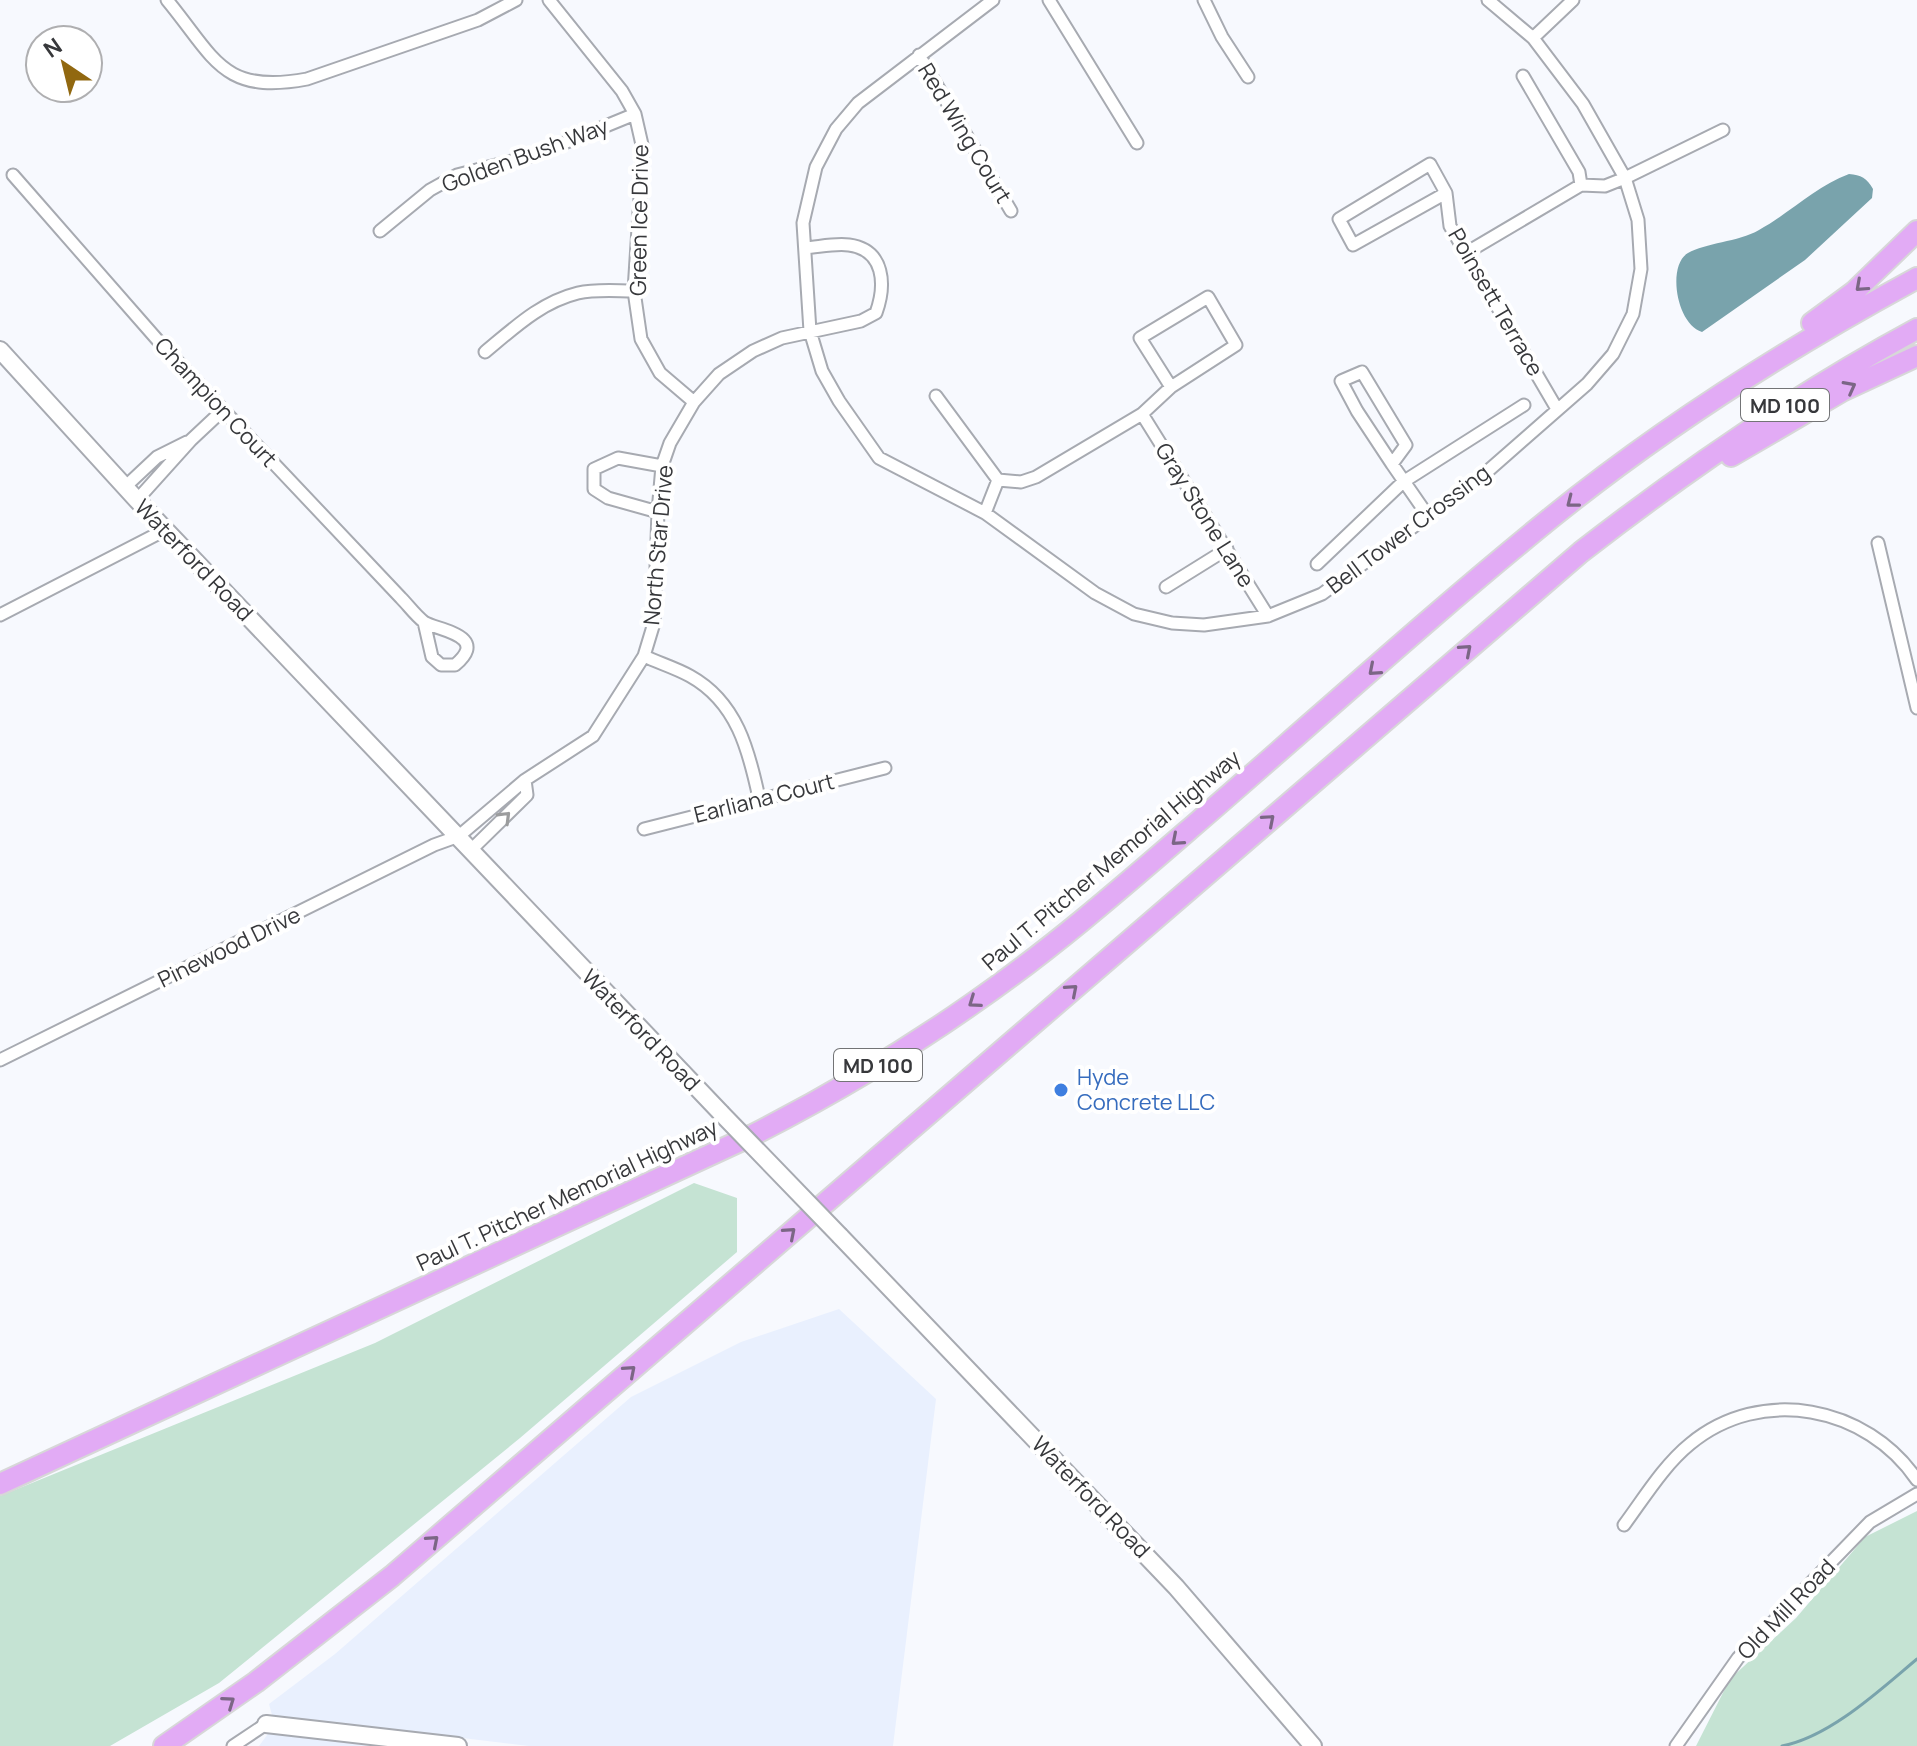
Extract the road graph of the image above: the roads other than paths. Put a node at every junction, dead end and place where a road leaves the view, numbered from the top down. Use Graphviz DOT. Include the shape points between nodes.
graph roads {
  1 [pos="167,0"];
  2 [pos="516,0"];
  3 [pos="549,0"];
  4 [pos="993,0"];
  5 [pos="1049,0"];
  6 [pos="1204,0"];
  7 [pos="1488,0"];
  8 [pos="1573,0"];
  9 [pos="1533,38"];
  10 [pos="919,55"];
  11 [pos="1523,76"];
  12 [pos="1248,77"];
  13 [pos="635,114"];
  14 [pos="1723,130"];
  15 [pos="1137,143"];
  16 [pos="13,175"];
  17 [pos="1625,178"];
  18 [pos="1581,185"];
  19 [pos="1446,193"];
  20 [pos="1011,211"];
  21 [pos="380,231"];
  22 [pos="1917,231"];
  23 [pos="805,248"];
  24 [pos="1466,253"];
  25 [pos="1917,278"];
  26 [pos="634,291"];
  27 [pos="1917,329"];
  28 [pos="810,331"];
  29 [pos="0,350"];
  30 [pos="485,352"];
  31 [pos="1917,356"];
  32 [pos="1171,387"];
  33 [pos="936,396"];
  34 [pos="694,402"];
  35 [pos="1524,405"];
  36 [pos="1557,409"];
  37 [pos="223,410"];
  38 [pos="1142,414"];
  39 [pos="1668,429"];
  40 [pos="191,440"];
  41 [pos="1392,464"];
  42 [pos="662,466"];
  43 [pos="998,480"];
  44 [pos="1403,482"];
  45 [pos="125,487"];
  46 [pos="1659,491"];
  47 [pos="137,500"];
  48 [pos="658,512"];
  49 [pos="985,513"];
  50 [pos="1428,516"];
  51 [pos="165,530"];
  52 [pos="1878,543"];
  53 [pos="1227,549"];
  54 [pos="1317,564"];
  55 [pos="1166,587"];
  56 [pos="0,615"];
  57 [pos="1268,616"];
  58 [pos="424,622"];
  59 [pos="644,656"];
  60 [pos="1917,708"];
  61 [pos="885,768"];
  62 [pos="525,780"];
  63 [pos="759,798"];
  64 [pos="644,829"];
  65 [pos="459,836"];
  66 [pos="471,850"];
  67 [pos="0,1060"];
  68 [pos="1917,1480"];
  69 [pos="0,1484"];
  70 [pos="1917,1494"];
  71 [pos="1624,1525"];
  72 [pos="266,1724"];
  73 [pos="164,1746"];
  74 [pos="233,1746"];
  75 [pos="458,1746"];
  76 [pos="1313,1746"];
  77 [pos="1676,1746"];
  1 -- 2 [label="street" via="227,71 250,82 278,84 307,79 478,20"];
  3 -- 13 [label="street, Green Ice Drive"];
  4 -- 10 [label="street, Bell Tower Crossing"];
  5 -- 15 [label="street"];
  6 -- 12 [label="street"];
  7 -- 9 [label="street, Bell Tower Crossing"];
  8 -- 9 [label="street"];
  9 -- 17 [label="street, Bell Tower Crossing" via="1583,104"];
  10 -- 20 [label="street, Red Wing Court"];
  10 -- 23 [label="street, Bell Tower Crossing" via="877,86 836,129 814,176 803,223"];
  11 -- 18 [label="street" via="1579,172"];
  13 -- 21 [label="street, Golden Bush Way" via="535,155 457,175"];
  13 -- 26 [label="street, Green Ice Drive" via="643,177"];
  14 -- 17 [label="street"];
  16 -- 37 [label="street, Champion Court"];
  17 -- 18 [label="street" via="1605,186"];
  17 -- 36 [label="street, Bell Tower Crossing" via="1638,220 1641,269 1633,314 1613,354"];
  18 -- 24 [label="street"];
  19 -- 19 [label="street, Poinsett Terrace" via="1353,245 1339,219 1430,164"];
  19 -- 24 [label="street, Poinsett Terrace" via="1450,226"];
  22 -- 39 [label="highway, one-way" via="1854,292"];
  23 -- 28 [label="street, Bell Tower Crossing"];
  23 -- 28 [label="street, North Star Drive" via="848,244 870,251 883,284 876,313"];
  24 -- 36 [label="street, Poinsett Terrace"];
  25 -- 39 [label="highway, Paul T. Pitcher Memorial Highway / MD 100" via="1801,343"];
  26 -- 30 [label="street" via="581,292 552,301"];
  26 -- 34 [label="street, Green Ice Drive" via="644,345 660,373"];
  27 -- 46 [label="highway, MD 100" via="1825,380"];
  28 -- 34 [label="street, North Star Drive" via="753,351 719,374"];
  28 -- 49 [label="street, Bell Tower Crossing" via="822,371 879,458"];
  29 -- 45 [label="main road, Waterford Road"];
  46 -- 31 [label="highway, one-way" via="1697,476 1842,391"];
  32 -- 32 [label="street" via="1236,345 1208,297 1140,338"];
  32 -- 38 [label="street"];
  33 -- 43 [label="street"];
  34 -- 42 [label="street, North Star Drive"];
  35 -- 44 [label="street"];
  36 -- 50 [label="street, Bell Tower Crossing"];
  37 -- 40 [label="street"];
  37 -- 58 [label="street, Champion Court"];
  38 -- 43 [label="street" via="1036,477"];
  38 -- 53 [label="street, Gray Stone Lane"];
  39 -- 69 [label="highway, Paul T. Pitcher Memorial Highway / MD 100, one-way" via="1506,556 1093,912 904,1050 753,1135"];
  40 -- 45 [label="street" via="157,457"];
  40 -- 47 [label="street"];
  41 -- 41 [label="street" via="1406,445 1362,372 1341,381"];
  41 -- 44 [label="street"];
  42 -- 48 [label="street, North Star Drive"];
  42 -- 48 [label="street" via="618,458 594,469 594,489"];
  43 -- 49 [label="street"];
  44 -- 50 [label="street"];
  44 -- 54 [label="street"];
  45 -- 47 [label="main road, Waterford Road"];
  73 -- 46 [label="highway, MD 100, one-way" via="392,1576 1522,602"];
  47 -- 51 [label="main road, Waterford Road"];
  48 -- 59 [label="street, North Star Drive" via="654,623"];
  49 -- 57 [label="street, Bell Tower Crossing" via="1095,593 1134,614 1204,625"];
  50 -- 57 [label="street, Bell Tower Crossing" via="1322,594"];
  51 -- 56 [label="street"];
  51 -- 65 [label="main road, Waterford Road"];
  52 -- 60 [label="street"];
  53 -- 55 [label="street"];
  53 -- 57 [label="street, Gray Stone Lane"];
  59 -- 62 [label="street, North Star Drive" via="593,736"];
  59 -- 63 [label="street" via="710,690 733,718 748,749"];
  61 -- 63 [label="street, Earliana Court"];
  62 -- 65 [label="street, North Star Drive"];
  66 -- 62 [label="street, one-way" via="527,795"];
  63 -- 64 [label="street, Earliana Court"];
  65 -- 66 [label="main road, Waterford Road"];
  65 -- 67 [label="street, Pinewood Drive"];
  66 -- 76 [label="main road, Waterford Road, bridge" via="1176,1587"];
  68 -- 71 [label="street" via="1885,1444 1842,1419 1805,1411 1763,1411 1719,1425 1688,1445"];
  70 -- 77 [label="street, Old Mill Road" via="1870,1522 1738,1658"];
  72 -- 74 [label="street"];
  72 -- 75 [label="main road"];
}
